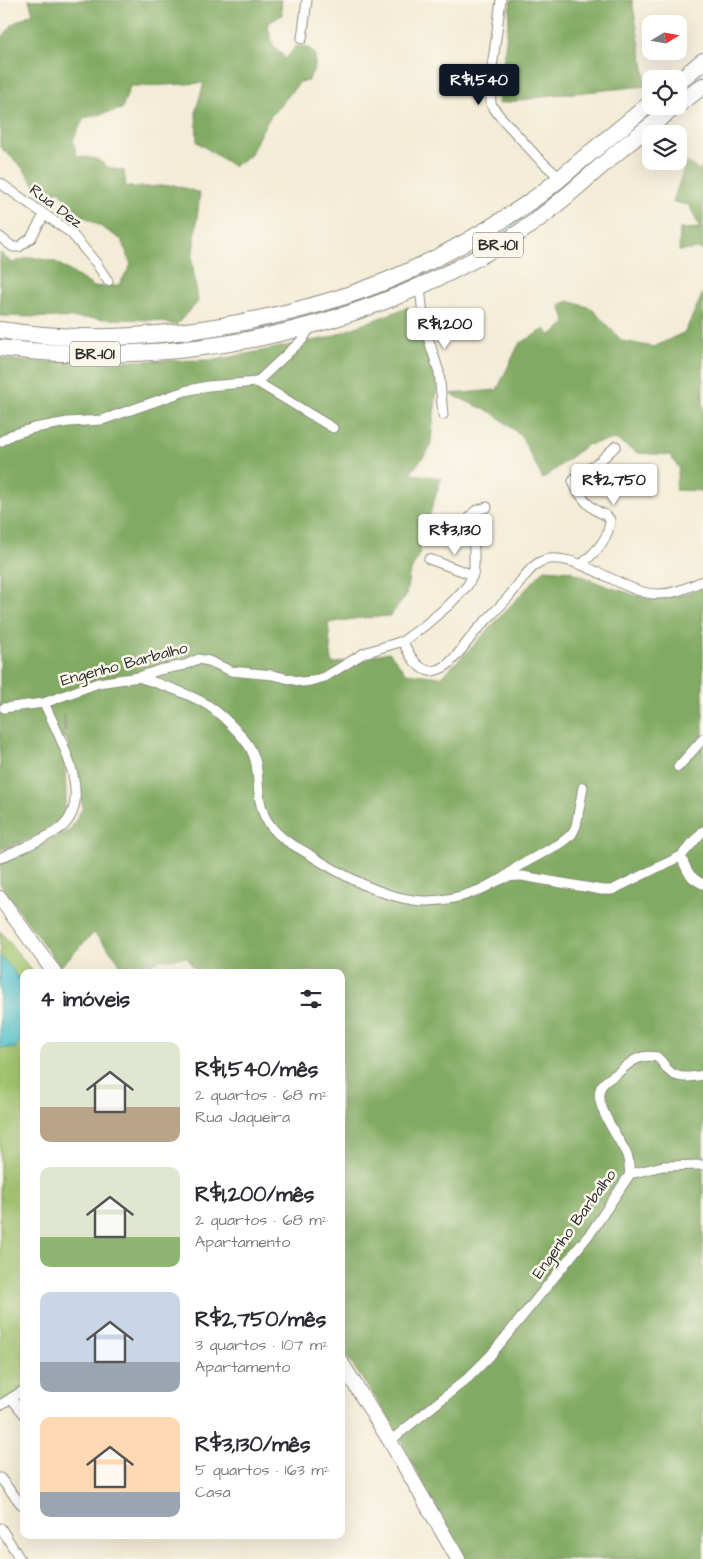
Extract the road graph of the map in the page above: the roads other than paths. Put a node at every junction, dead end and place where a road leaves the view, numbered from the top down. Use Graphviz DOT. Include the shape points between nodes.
graph roads {
  1 [pos="307,0"];
  2 [pos="501,0"];
  3 [pos="302,39"];
  4 [pos="703,61"];
  5 [pos="687,74"];
  6 [pos="703,86"];
  7 [pos="687,98"];
  8 [pos="642,111"];
  9 [pos="665,115"];
  10 [pos="561,179"];
  11 [pos="0,183"];
  12 [pos="44,215"];
  13 [pos="0,237"];
  14 [pos="108,281"];
  15 [pos="420,287"];
  16 [pos="311,326"];
  17 [pos="0,330"];
  18 [pos="0,348"];
  19 [pos="257,382"];
  20 [pos="443,415"];
  21 [pos="333,428"];
  22 [pos="0,442"];
  23 [pos="616,446"];
  24 [pos="487,506"];
  25 [pos="430,559"];
  26 [pos="581,565"];
  27 [pos="473,575"];
  28 [pos="703,581"];
  29 [pos="403,641"];
  30 [pos="139,677"];
  31 [pos="44,703"];
  32 [pos="4,708"];
  33 [pos="703,739"];
  34 [pos="678,767"];
  35 [pos="583,787"];
  36 [pos="703,831"];
  37 [pos="681,856"];
  38 [pos="0,858"];
  39 [pos="504,877"];
  40 [pos="703,884"];
  41 [pos="0,898"];
  42 [pos="52,969"];
  43 [pos="703,1076"];
  44 [pos="703,1165"];
  45 [pos="630,1174"];
  46 [pos="345,1368"];
  47 [pos="20,1392"];
  48 [pos="11,1398"];
  49 [pos="0,1405"];
  50 [pos="20,1409"];
  51 [pos="390,1440"];
  52 [pos="0,1478"];
  53 [pos="20,1503"];
  54 [pos="1,1528"];
  55 [pos="20,1559"];
  56 [pos="458,1559"];
  1 -- 3 [label="street"];
  2 -- 10 [label="street" via="490,82 491,104"];
  4 -- 5 [label="highway"];
  6 -- 7 [label="highway, BR-101"];
  8 -- 10 [label="highway, BR-101"];
  9 -- 15 [label="highway, BR-101" via="547,213 510,238"];
  10 -- 17 [label="highway, BR-101" via="494,225 407,272 347,295 268,318 160,334 98,338"];
  11 -- 12 [label="street, Rua Dez"];
  12 -- 13 [label="street" via="31,238 20,248"];
  12 -- 14 [label="street, Rua Dez" via="71,233"];
  15 -- 16 [label="highway, BR-101"];
  15 -- 20 [label="street" via="424,325 439,372"];
  16 -- 18 [label="highway, BR-101" via="241,342 122,354"];
  16 -- 19 [label="street" via="303,339"];
  19 -- 21 [label="street"];
  19 -- 22 [label="street" via="185,390 102,420 34,428"];
  23 -- 26 [label="street" via="573,481 588,504 610,520 602,544"];
  24 -- 27 [label="street" via="470,517"];
  25 -- 27 [label="street"];
  26 -- 28 [label="street" via="649,594 671,593"];
  26 -- 29 [label="street" via="562,559 544,560 537,564 442,668 429,671 420,666"];
  27 -- 29 [label="street, Engenho Barbalho" via="450,604"];
  29 -- 30 [label="street, Engenho Barbalho" via="364,653 325,677 310,682 231,671 209,660 198,659"];
  30 -- 31 [label="street, Engenho Barbalho" via="98,683"];
  30 -- 39 [label="street" via="208,705 219,714 246,742 254,756 266,819 283,838 336,871 391,895 416,900 459,897"];
  31 -- 32 [label="street"];
  31 -- 38 [label="street, Engenho Barbalho" via="58,729 70,764 76,796 74,810 60,828"];
  33 -- 34 [label="street"];
  35 -- 39 [label="street" via="572,834"];
  36 -- 37 [label="street"];
  37 -- 39 [label="street" via="608,891 522,876"];
  37 -- 40 [label="street" via="687,872"];
  41 -- 42 [label="main road"];
  43 -- 45 [label="street, Engenho Barbalho" via="675,1075 657,1057 643,1056 630,1062 602,1085 601,1102 627,1156"];
  44 -- 45 [label="street" via="663,1166"];
  45 -- 51 [label="street, Engenho Barbalho" via="592,1231 490,1356 468,1378"];
  46 -- 51 [label="main road"];
  47 -- 48 [label="street"];
  48 -- 49 [label="street"];
  48 -- 50 [label="street"];
  51 -- 56 [label="main road"];
  52 -- 53 [label="street"];
  54 -- 55 [label="street"];
}
